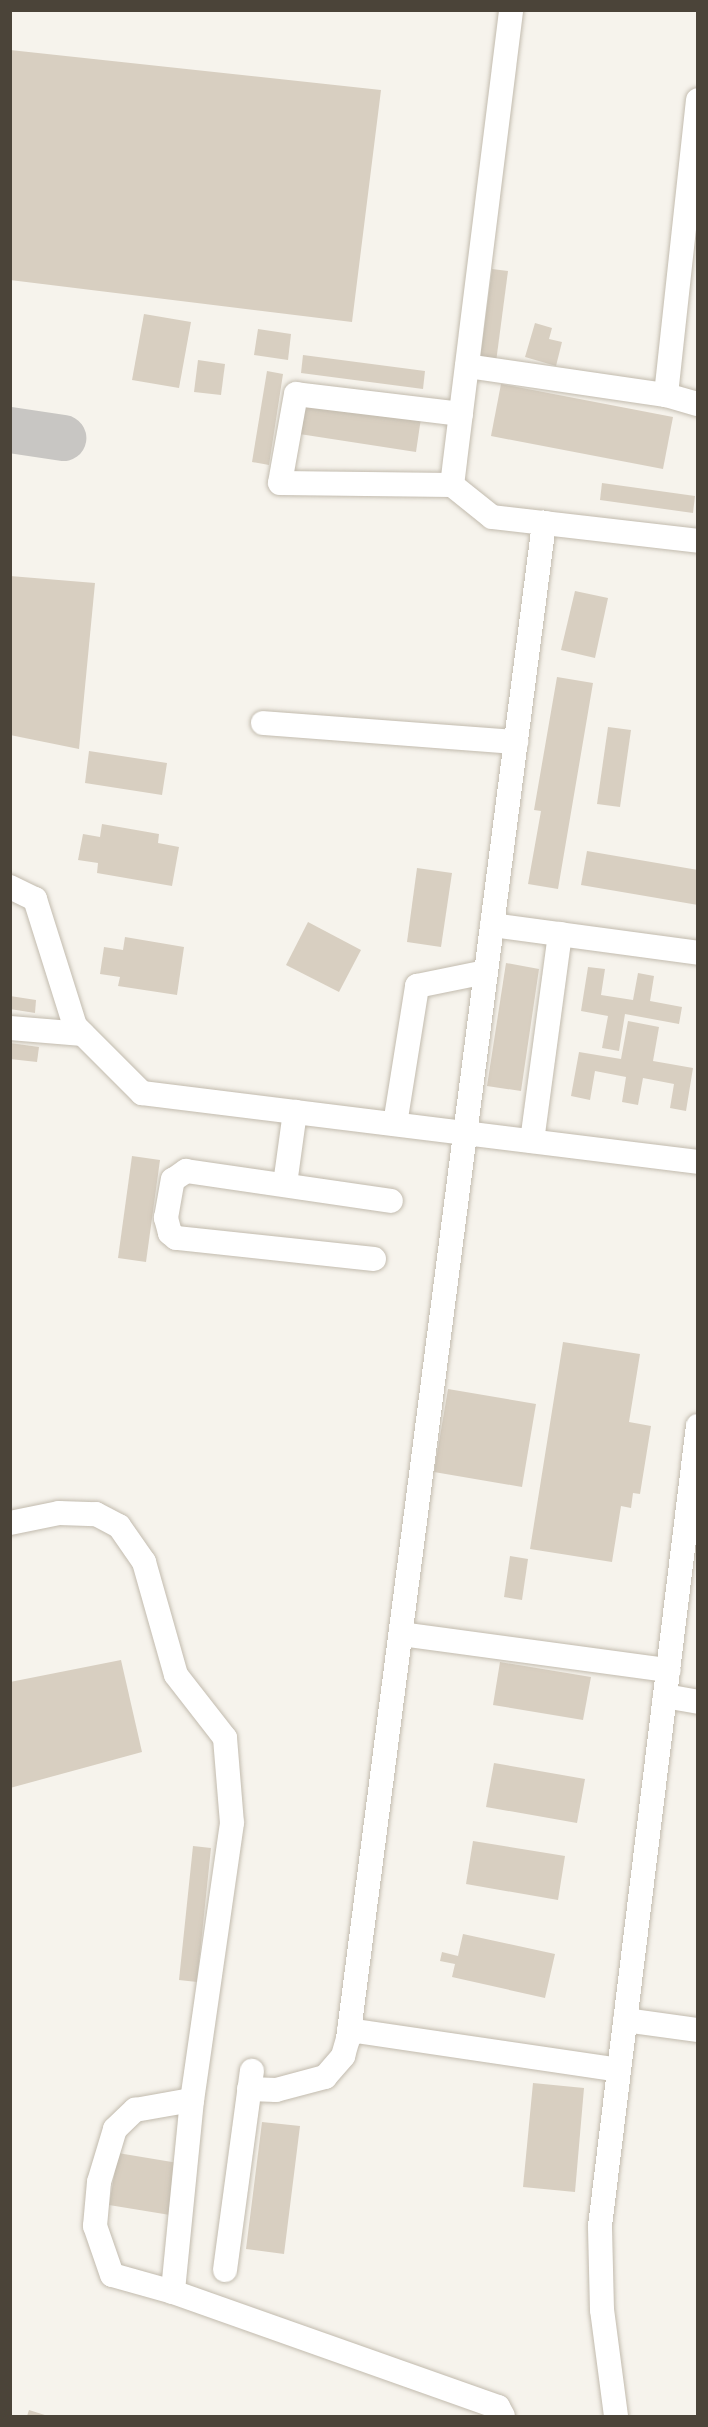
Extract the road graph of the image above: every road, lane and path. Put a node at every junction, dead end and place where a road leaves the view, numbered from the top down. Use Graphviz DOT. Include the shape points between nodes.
graph roads {
  1 [pos="512,10"];
  2 [pos="698,100"];
  3 [pos="467,366"];
  4 [pos="666,395"];
  5 [pos="698,404"];
  6 [pos="461,414"];
  7 [pos="452,486"];
  8 [pos="544,523"];
  9 [pos="698,541"];
  10 [pos="263,723"];
  11 [pos="516,742"];
  12 [pos="10,887"];
  13 [pos="492,925"];
  14 [pos="560,934"];
  15 [pos="698,953"];
  16 [pos="486,972"];
  17 [pos="10,1028"];
  18 [pos="83,1034"];
  19 [pos="295,1112"];
  20 [pos="395,1125"];
  21 [pos="465,1133"];
  22 [pos="532,1141"];
  23 [pos="698,1162"];
  24 [pos="285,1184"];
  25 [pos="391,1201"];
  26 [pos="374,1259"];
  27 [pos="698,1426"];
  28 [pos="697,1431"];
  29 [pos="10,1523"];
  30 [pos="401,1634"];
  31 [pos="669,1670"];
  32 [pos="665,1696"];
  33 [pos="698,1702"];
  34 [pos="625,2020"];
  35 [pos="349,2030"];
  36 [pos="698,2030"];
  37 [pos="619,2070"];
  38 [pos="192,2100"];
  39 [pos="225,2271"];
  40 [pos="173,2292"];
  41 [pos="503,2416"];
  42 [pos="616,2416"];
  1 -- 3 [label="lane"];
  2 -- 4 [label="lane"];
  3 -- 4 [label="lane"];
  3 -- 6 [label="lane"];
  4 -- 5 [label="lane"];
  6 -- 7 [label="lane"];
  6 -- 7 [label="lane" via="296,394 280,483"];
  7 -- 8 [label="lane" via="492,517"];
  8 -- 9 [label="lane"];
  8 -- 11 [label="lane"];
  10 -- 11 [label="lane"];
  11 -- 13 [label="lane"];
  12 -- 18 [label="lane" via="35,899 75,1026"];
  13 -- 14 [label="lane"];
  13 -- 16 [label="lane"];
  14 -- 15 [label="lane"];
  14 -- 22 [label="lane"];
  16 -- 20 [label="lane" via="417,986"];
  16 -- 21 [label="lane"];
  17 -- 18 [label="lane"];
  18 -- 19 [label="lane" via="142,1094"];
  19 -- 20 [label="lane"];
  19 -- 24 [label="lane"];
  20 -- 21 [label="lane"];
  21 -- 22 [label="lane"];
  21 -- 30 [label="lane"];
  22 -- 23 [label="lane"];
  24 -- 25 [label="lane"];
  24 -- 26 [label="lane" via="180,1173 173,1180 166,1226 170,1233 184,1239"];
  27 -- 28 [label="lane"];
  28 -- 31 [label="lane"];
  29 -- 38 [label="lane" via="59,1513 96,1515 119,1526 144,1562 176,1675 225,1738 232,1823"];
  30 -- 31 [label="lane"];
  30 -- 35 [label="lane"];
  31 -- 32 [label="lane"];
  32 -- 33 [label="lane"];
  32 -- 34 [label="lane"];
  34 -- 36 [label="lane"];
  34 -- 37 [label="lane"];
  35 -- 37 [label="lane"];
  35 -- 39 [label="lane" via="343,2056 325,2077 276,2090 251,2080"];
  37 -- 42 [label="lane" via="600,2226 602,2310"];
  38 -- 40 [label="lane"];
  38 -- 40 [label="lane" via="135,2110 115,2129 99,2182 95,2226 112,2275"];
  40 -- 41 [label="lane" via="498,2407"];
}
